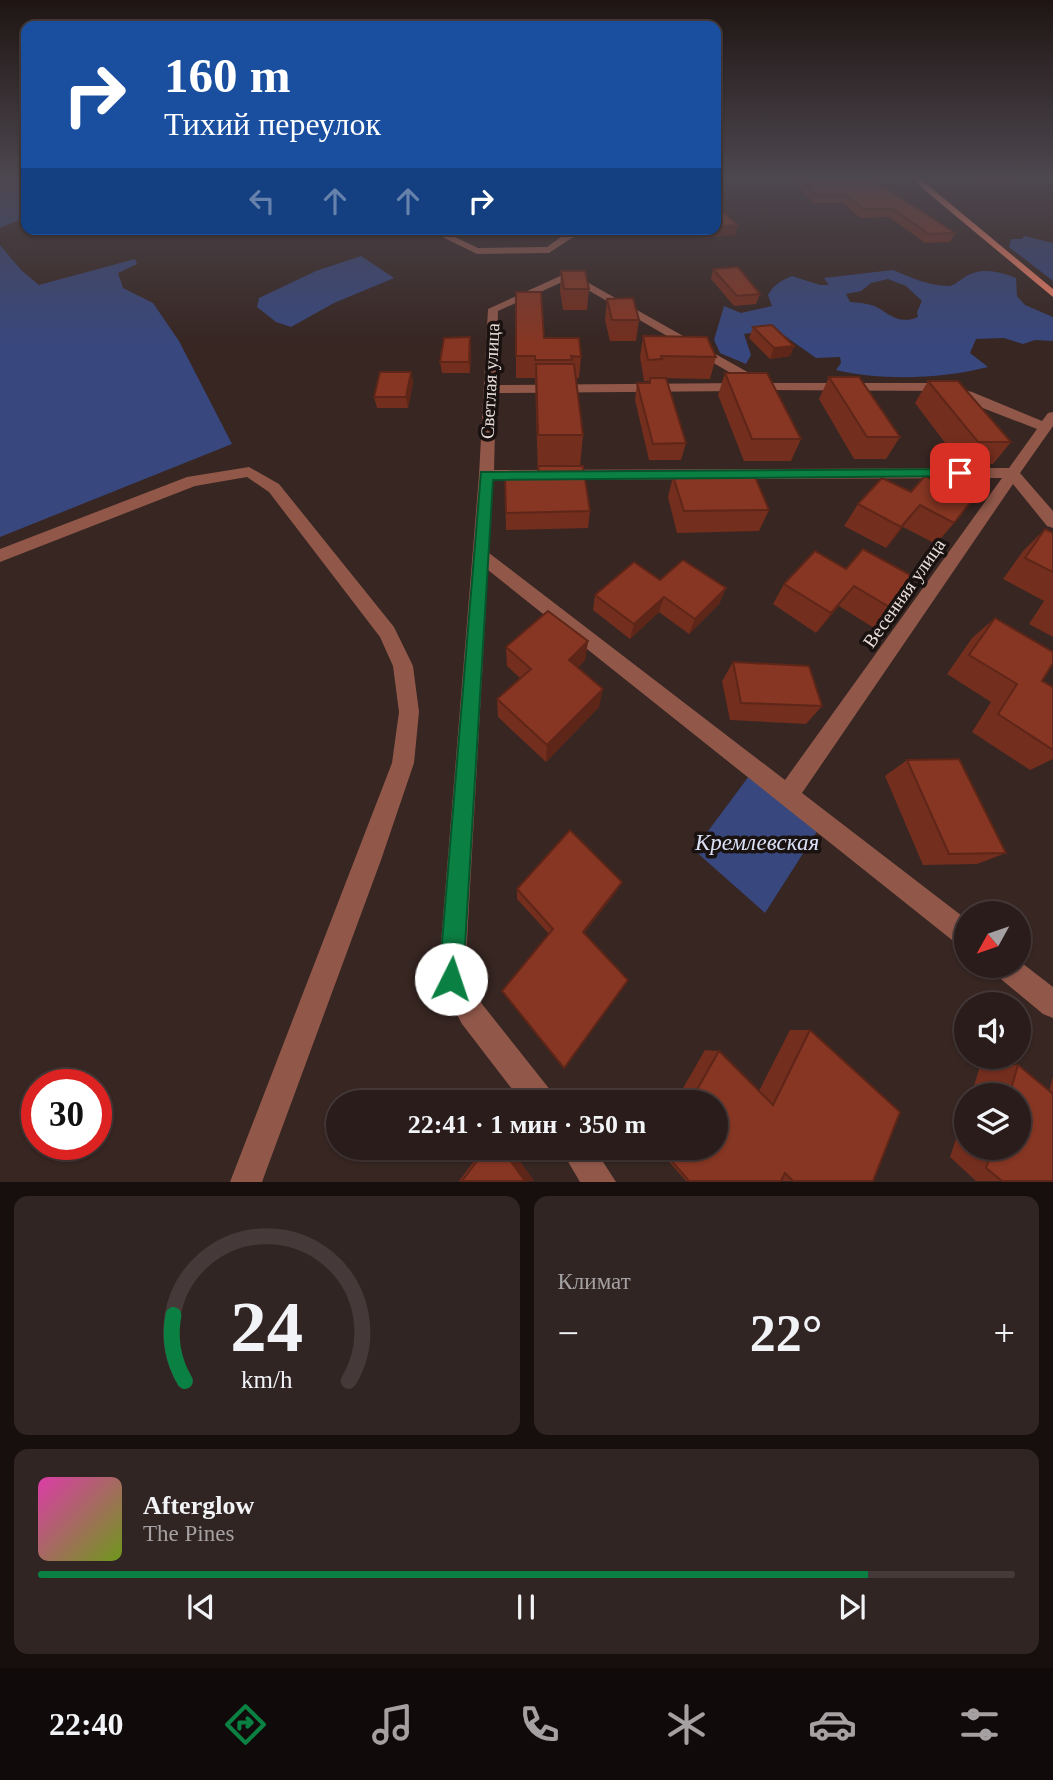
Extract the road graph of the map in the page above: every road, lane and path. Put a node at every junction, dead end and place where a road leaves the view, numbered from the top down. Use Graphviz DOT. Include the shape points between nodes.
graph roads {
  1 [pos="979,232"];
  2 [pos="443,235"];
  3 [pos="562,235"];
  4 [pos="573,235"];
  5 [pos="567,237"];
  6 [pos="1053,294"];
  7 [pos="764,387"];
  8 [pos="490,389"];
  9 [pos="1048,421"];
  10 [pos="1012,473"];
  11 [pos="486,475"];
  12 [pos="1053,522"];
  13 [pos="480,555"];
  14 [pos="0,556"];
  15 [pos="788,794"];
  16 [pos="954,925"];
  17 [pos="1020,978"];
  18 [pos="1053,1004"];
  19 [pos="531,1090"];
  20 [pos="584,1160"];
  21 [pos="246,1181"];
  22 [pos="600,1181"];
  1 -- 6 [label="main road"];
  2 -- 5 [label="street" via="477,251 549,250"];
  3 -- 5 [label="street"];
  4 -- 5 [label="street"];
  7 -- 8 [label="street"];
  7 -- 8 [label="street, Светлая улица" via="569,275 493,309"];
  7 -- 9 [label="street, Светлая улица" via="940,387"];
  8 -- 11 [label="street, Светлая улица"];
  9 -- 10 [label="street, Весенняя улица"];
  10 -- 11 [label="street"];
  10 -- 12 [label="street"];
  10 -- 15 [label="street, Весенняя улица"];
  11 -- 13 [label="street, Светлая улица"];
  13 -- 15 [label="street"];
  13 -- 19 [label="street, Светлая улица" via="451,979"];
  14 -- 21 [label="street" via="192,481 249,471 274,488 387,632 404,666 409,712 403,763"];
  15 -- 16 [label="street"];
  17 -- 18 [label="street"];
  20 -- 22 [label="street"];
}
